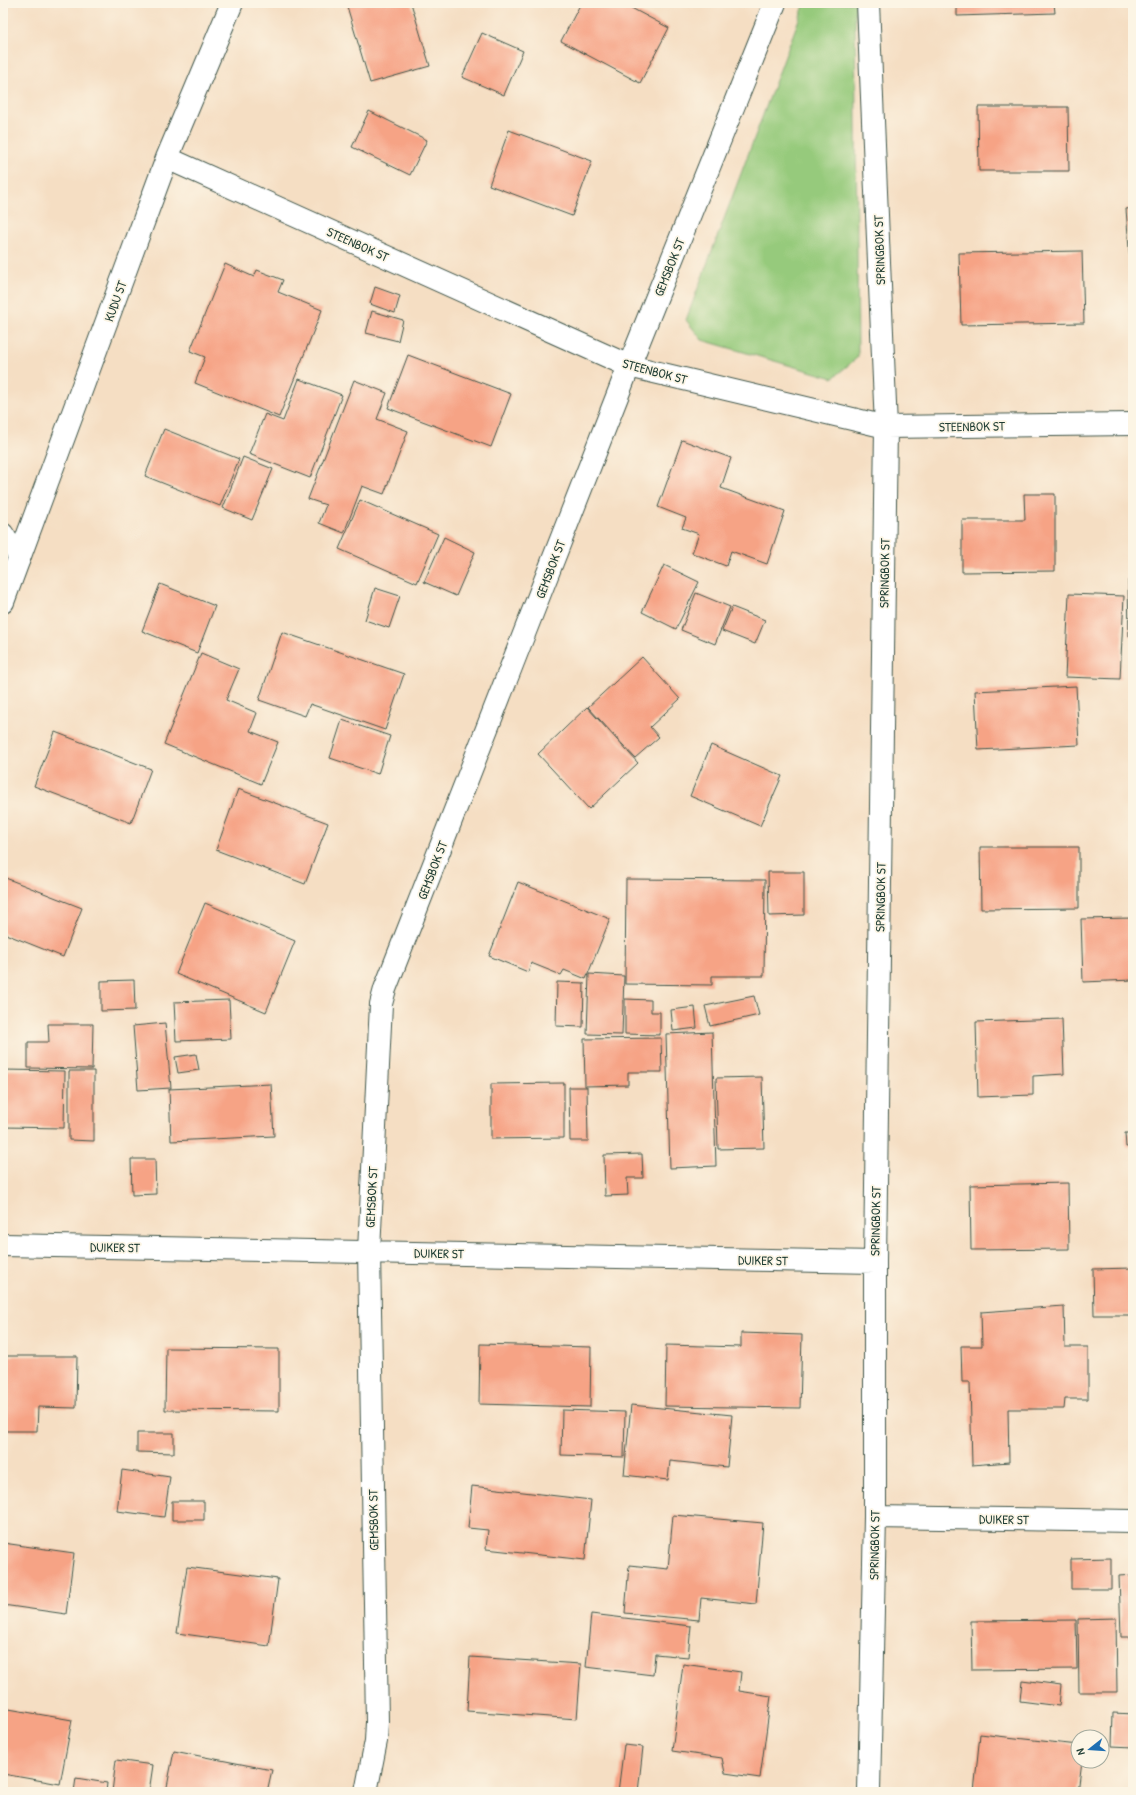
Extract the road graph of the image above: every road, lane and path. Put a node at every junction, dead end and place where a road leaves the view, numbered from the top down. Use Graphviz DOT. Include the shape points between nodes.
graph roads {
  1 [pos="232,3"];
  2 [pos="775,3"];
  3 [pos="868,3"];
  4 [pos="167,158"];
  5 [pos="629,366"];
  6 [pos="1133,424"];
  7 [pos="886,427"];
  8 [pos="3,533"];
  9 [pos="20,559"];
  10 [pos="3,602"];
  11 [pos="3,1245"];
  12 [pos="368,1251"];
  13 [pos="875,1262"];
  14 [pos="875,1517"];
  15 [pos="1133,1521"];
  16 [pos="366,1792"];
  17 [pos="869,1792"];
  1 -- 4 [label="street, KUDU ST"];
  2 -- 5 [label="street, GEMSBOK ST"];
  3 -- 7 [label="street, SPRINGBOK ST"];
  4 -- 5 [label="street, STEENBOK ST"];
  4 -- 9 [label="street, KUDU ST"];
  5 -- 7 [label="street, STEENBOK ST"];
  5 -- 12 [label="street, GEMSBOK ST" via="385,989 381,1004"];
  6 -- 7 [label="street, STEENBOK ST"];
  7 -- 13 [label="street, SPRINGBOK ST"];
  8 -- 9 [label="lane"];
  9 -- 10 [label="street, KUDU ST"];
  11 -- 12 [label="street, DUIKER ST"];
  12 -- 13 [label="street, DUIKER ST"];
  12 -- 16 [label="street, GEMSBOK ST" via="377,1722"];
  13 -- 14 [label="street, SPRINGBOK ST"];
  14 -- 15 [label="street, DUIKER ST"];
  14 -- 17 [label="street, SPRINGBOK ST"];
}
